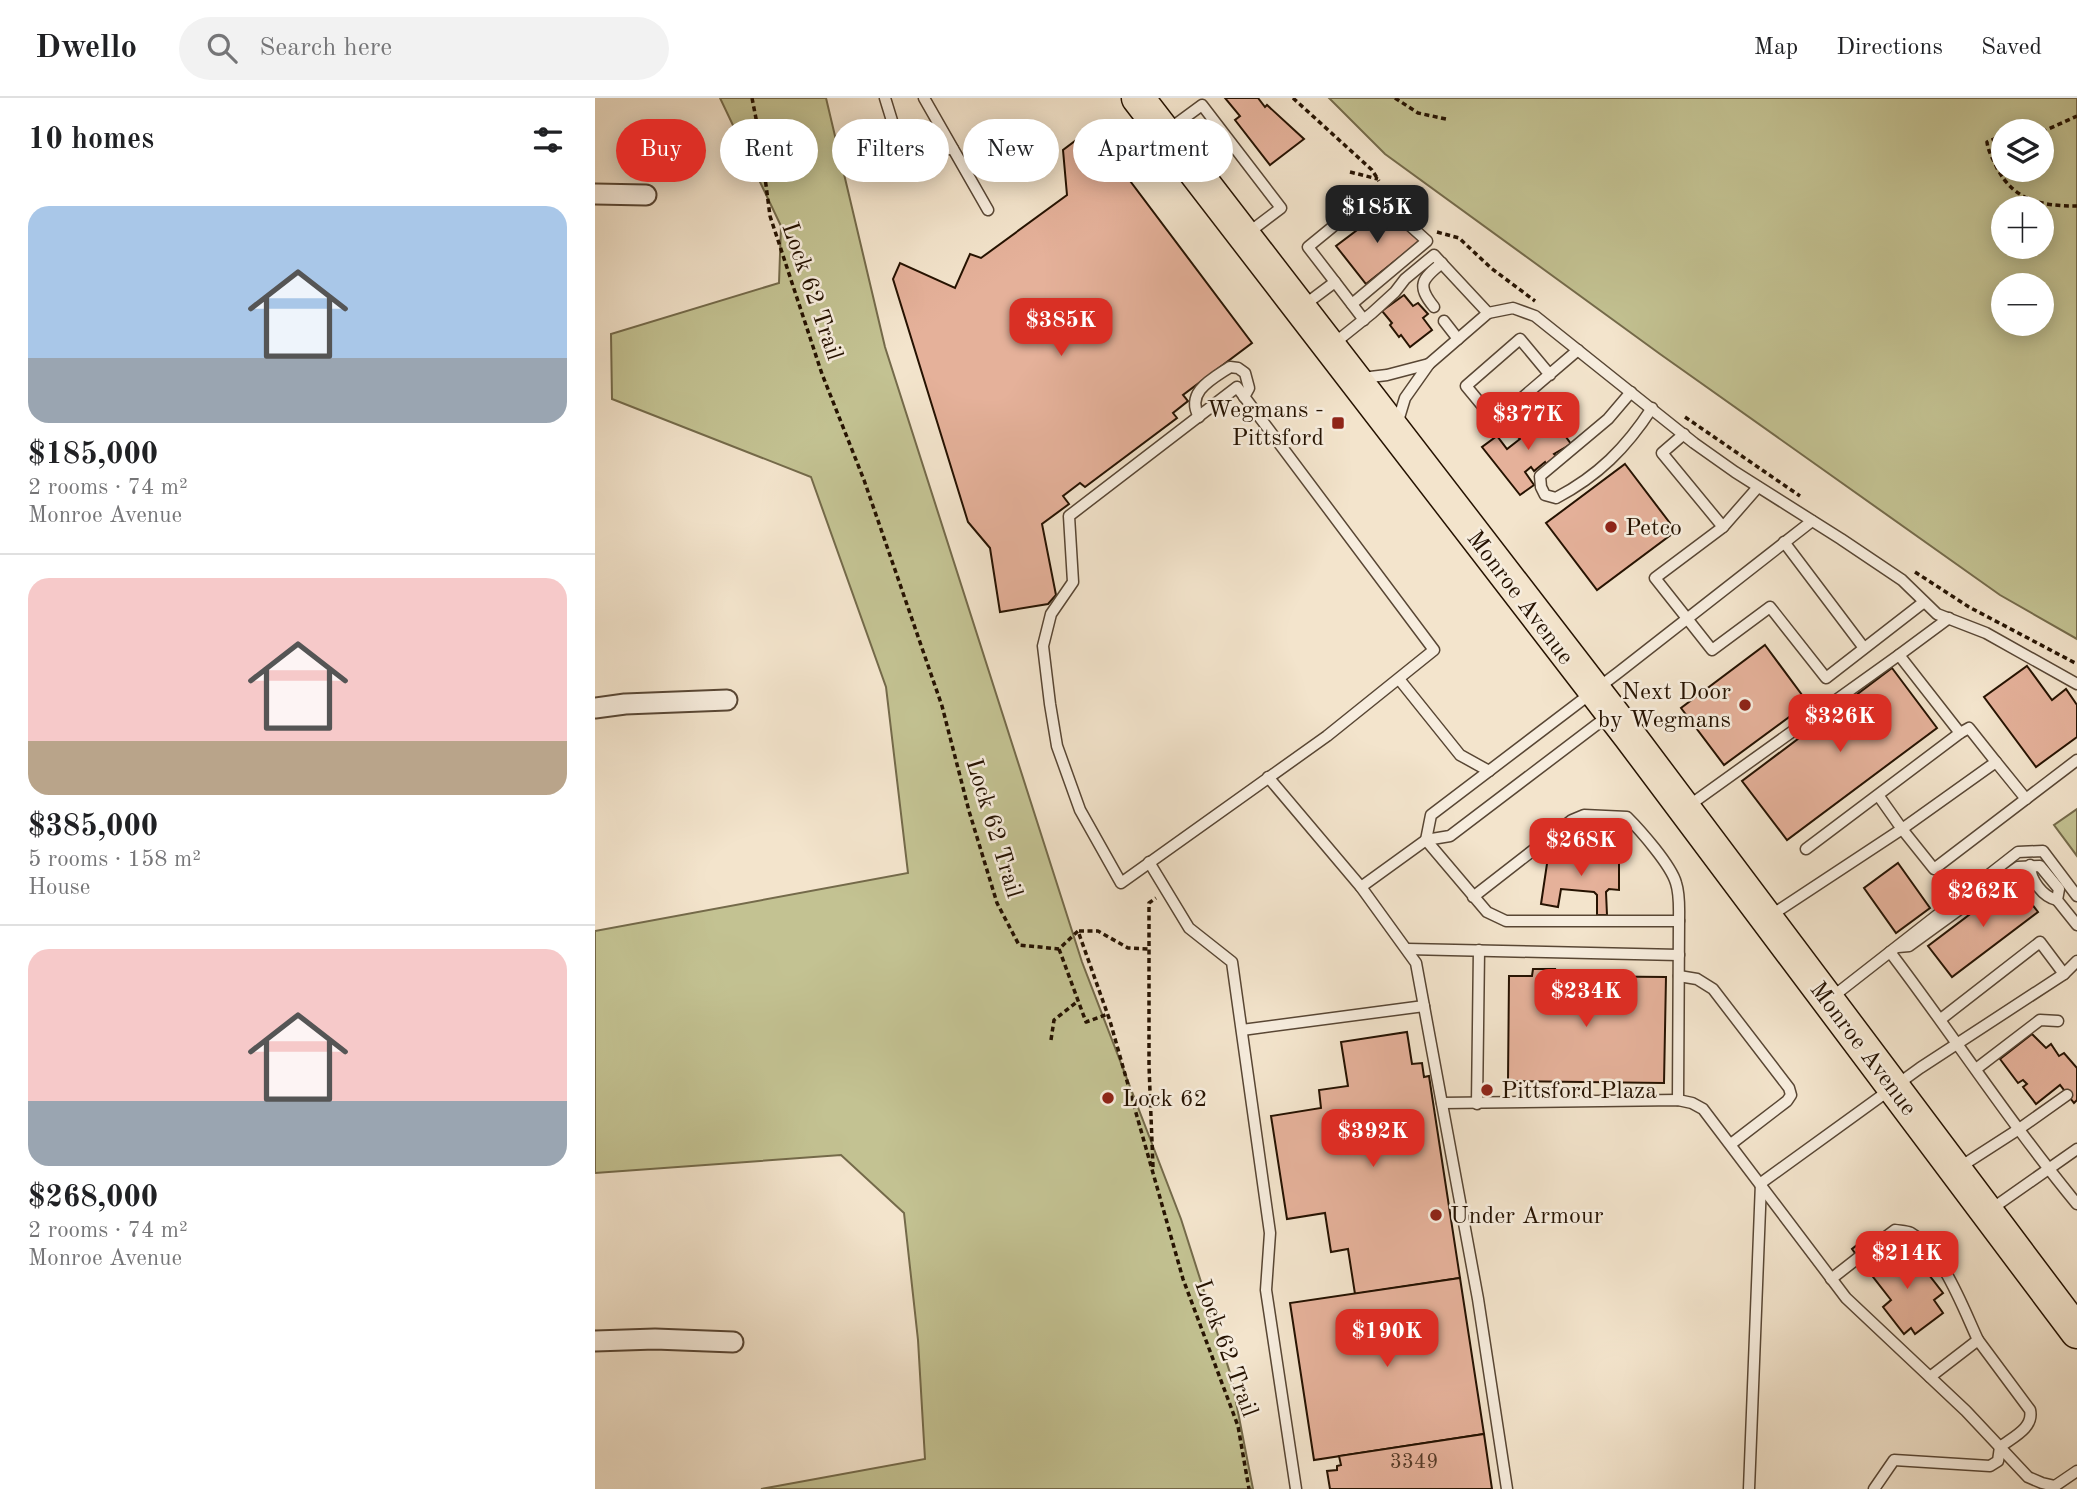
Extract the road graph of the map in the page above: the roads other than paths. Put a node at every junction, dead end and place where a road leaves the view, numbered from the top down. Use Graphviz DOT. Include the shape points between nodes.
graph roads {
  1 [pos="885,98"];
  2 [pos="924,98"];
  3 [pos="1138,98"];
  4 [pos="1155,119"];
  5 [pos="1183,119"];
  6 [pos="1213,119"];
  7 [pos="1233,146"];
  8 [pos="953,149"];
  9 [pos="1203,182"];
  10 [pos="595,194"];
  11 [pos="646,195"];
  12 [pos="988,210"];
  13 [pos="1245,236"];
  14 [pos="1442,263"];
  15 [pos="1335,282"];
  16 [pos="1352,304"];
  17 [pos="1434,307"];
  18 [pos="1301,308"];
  19 [pos="1488,313"];
  20 [pos="1364,320"];
  21 [pos="1444,321"];
  22 [pos="1458,339"];
  23 [pos="1329,346"];
  24 [pos="1578,350"];
  25 [pos="1429,364"];
  26 [pos="1550,375"];
  27 [pos="1353,378"];
  28 [pos="1631,392"];
  29 [pos="1244,397"];
  30 [pos="1651,408"];
  31 [pos="1199,416"];
  32 [pos="1683,434"];
  33 [pos="1398,436"];
  34 [pos="1758,487"];
  35 [pos="1812,521"];
  36 [pos="1723,527"];
  37 [pos="1784,542"];
  38 [pos="1924,602"];
  39 [pos="1949,618"];
  40 [pos="1687,619"];
  41 [pos="1864,648"];
  42 [pos="1899,655"];
  43 [pos="1399,679"];
  44 [pos="2077,684"];
  45 [pos="727,700"];
  46 [pos="1603,703"];
  47 [pos="595,708"];
  48 [pos="1960,733"];
  49 [pos="2077,761"];
  50 [pos="1996,762"];
  51 [pos="1489,771"];
  52 [pos="1268,777"];
  53 [pos="1878,795"];
  54 [pos="2026,799"];
  55 [pos="1683,809"];
  56 [pos="1902,830"];
  57 [pos="1426,840"];
  58 [pos="1806,849"];
  59 [pos="1149,862"];
  60 [pos="1361,887"];
  61 [pos="2077,896"];
  62 [pos="1473,897"];
  63 [pos="1767,919"];
  64 [pos="1678,921"];
  65 [pos="2077,925"];
  66 [pos="1407,949"];
  67 [pos="1479,950"];
  68 [pos="1893,950"];
  69 [pos="1679,955"];
  70 [pos="2077,961"];
  71 [pos="2064,974"];
  72 [pos="1679,976"];
  73 [pos="1828,1000"];
  74 [pos="1424,1006"];
  75 [pos="1941,1019"];
  76 [pos="2058,1021"];
  77 [pos="1242,1030"];
  78 [pos="1957,1044"];
  79 [pos="1976,1069"];
  80 [pos="1893,1088"];
  81 [pos="2067,1095"];
  82 [pos="1678,1100"];
  83 [pos="1442,1103"];
  84 [pos="1477,1104"];
  85 [pos="2019,1129"];
  86 [pos="1731,1144"];
  87 [pos="2077,1149"];
  88 [pos="1955,1170"];
  89 [pos="2049,1170"];
  90 [pos="1761,1183"];
  91 [pos="2077,1204"];
  92 [pos="1986,1212"];
  93 [pos="1879,1242"];
  94 [pos="1858,1258"];
  95 [pos="1831,1279"];
  96 [pos="2077,1332"];
  97 [pos="1978,1340"];
  98 [pos="595,1341"];
  99 [pos="733,1342"];
  100 [pos="1930,1377"];
  101 [pos="2000,1447"];
  102 [pos="2077,1471"];
  103 [pos="2053,1487"];
  104 [pos="1296,1489"];
  105 [pos="1507,1489"];
  106 [pos="1749,1489"];
  107 [pos="1874,1489"];
  1 -- 8 [label="lane" via="901,150"];
  2 -- 8 [label="lane"];
  3 -- 4 [label="main road, Monroe Avenue"];
  5 -- 6 [label="lane" via="1202,105"];
  7 -- 13 [label="lane" via="1281,208"];
  8 -- 12 [label="lane"];
  9 -- 13 [label="main road, Monroe Avenue"];
  10 -- 11 [label="street"];
  13 -- 18 [label="main road, Monroe Avenue"];
  14 -- 17 [label="lane" via="1422,285"];
  14 -- 19 [label="lane"];
  14 -- 20 [label="lane" via="1434,255"];
  15 -- 16 [label="lane"];
  15 -- 16 [label="lane" via="1308,247 1374,193 1427,241"];
  15 -- 18 [label="lane"];
  16 -- 20 [label="lane"];
  18 -- 23 [label="main road, Monroe Avenue"];
  19 -- 22 [label="lane"];
  19 -- 24 [label="lane" via="1513,308 1535,316"];
  20 -- 23 [label="lane"];
  21 -- 22 [label="lane"];
  22 -- 25 [label="lane"];
  23 -- 27 [label="main road, Monroe Avenue"];
  24 -- 26 [label="lane"];
  24 -- 28 [label="lane"];
  25 -- 27 [label="lane"];
  25 -- 33 [label="lane" via="1405,398 1398,416"];
  26 -- 26 [label="lane" via="1495,421 1466,386 1520,339"];
  27 -- 33 [label="main road, Monroe Avenue"];
  28 -- 30 [label="lane"];
  28 -- 30 [label="lane" via="1608,419 1540,476 1545,495 1556,498 1571,490 1613,458"];
  29 -- 31 [label="lane" via="1237,387"];
  29 -- 31 [label="lane" via="1249,388 1247,378 1238,368 1230,367 1201,387 1194,408"];
  29 -- 43 [label="lane" via="1434,650"];
  30 -- 32 [label="lane"];
  31 -- 59 [label="lane" via="1069,516 1073,582 1051,614 1043,646 1057,746 1080,810 1121,883"];
  32 -- 34 [label="lane"];
  32 -- 36 [label="lane" via="1662,453"];
  33 -- 46 [label="main road, Monroe Avenue"];
  34 -- 35 [label="lane"];
  34 -- 36 [label="lane"];
  35 -- 37 [label="lane"];
  35 -- 38 [label="lane" via="1902,580"];
  36 -- 40 [label="lane" via="1655,578"];
  37 -- 40 [label="lane"];
  37 -- 41 [label="lane"];
  38 -- 39 [label="lane"];
  38 -- 41 [label="lane"];
  39 -- 42 [label="lane"];
  39 -- 44 [label="lane" via="1986,633"];
  40 -- 41 [label="lane" via="1712,650 1770,607 1826,678"];
  40 -- 46 [label="lane"];
  42 -- 48 [label="lane"];
  42 -- 55 [label="lane"];
  43 -- 51 [label="lane" via="1460,755"];
  43 -- 52 [label="lane"];
  45 -- 47 [label="street"];
  46 -- 51 [label="lane"];
  46 -- 55 [label="main road, Monroe Avenue"];
  46 -- 57 [label="lane" via="1450,836"];
  48 -- 50 [label="lane" via="1969,727"];
  48 -- 53 [label="lane"];
  49 -- 54 [label="lane"];
  50 -- 54 [label="lane"];
  50 -- 56 [label="lane"];
  51 -- 57 [label="lane" via="1431,816"];
  52 -- 59 [label="lane"];
  52 -- 60 [label="lane"];
  53 -- 56 [label="lane"];
  53 -- 58 [label="lane"];
  54 -- 56 [label="lane" via="1934,869"];
  55 -- 63 [label="main road, Monroe Avenue"];
  56 -- 63 [label="lane"];
  57 -- 60 [label="lane"];
  57 -- 62 [label="lane"];
  59 -- 77 [label="lane" via="1189,928 1233,962"];
  60 -- 66 [label="lane"];
  61 -- 68 [label="lane" via="2043,851 2018,852"];
  62 -- 64 [label="lane" via="1487,912 1506,920"];
  62 -- 64 [label="lane" via="1572,820 1627,817 1675,879"];
  63 -- 73 [label="main road, Monroe Avenue"];
  64 -- 69 [label="lane"];
  65 -- 68 [label="lane" via="2057,900 2059,889 2040,866 2030,865 2018,867 1909,946"];
  66 -- 67 [label="lane"];
  66 -- 74 [label="lane" via="1416,963"];
  67 -- 69 [label="lane"];
  67 -- 84 [label="lane"];
  68 -- 73 [label="lane"];
  68 -- 75 [label="lane"];
  69 -- 72 [label="lane"];
  70 -- 71 [label="lane"];
  71 -- 75 [label="lane" via="2040,942"];
  71 -- 78 [label="lane"];
  72 -- 82 [label="lane"];
  72 -- 86 [label="lane" via="1697,979 1713,989 1789,1087 1787,1101"];
  73 -- 80 [label="main road, Monroe Avenue"];
  74 -- 77 [label="lane"];
  74 -- 83 [label="lane"];
  75 -- 78 [label="lane"];
  76 -- 79 [label="lane" via="2041,1020"];
  77 -- 104 [label="lane" via="1269,1233 1266,1290"];
  78 -- 79 [label="lane"];
  78 -- 80 [label="lane"];
  79 -- 85 [label="lane"];
  80 -- 88 [label="main road, Monroe Avenue"];
  80 -- 90 [label="lane"];
  81 -- 85 [label="lane"];
  82 -- 84 [label="lane"];
  82 -- 86 [label="lane" via="1703,1109"];
  83 -- 84 [label="lane"];
  83 -- 105 [label="lane"];
  85 -- 88 [label="lane"];
  85 -- 89 [label="lane"];
  86 -- 90 [label="lane"];
  87 -- 89 [label="lane"];
  88 -- 92 [label="main road, Monroe Avenue"];
  89 -- 91 [label="lane"];
  89 -- 92 [label="lane"];
  90 -- 95 [label="lane"];
  90 -- 106 [label="lane"];
  92 -- 96 [label="main road, Monroe Avenue"];
  93 -- 97 [label="lane" via="1895,1230 1909,1232 1927,1247"];
  94 -- 95 [label="lane"];
  95 -- 100 [label="lane"];
  97 -- 100 [label="lane"];
  97 -- 101 [label="lane" via="2032,1418"];
  98 -- 99 [label="street"];
  100 -- 101 [label="lane"];
  101 -- 103 [label="lane" via="2028,1477"];
  101 -- 107 [label="lane" via="1998,1461 1990,1465 1894,1460"];
  102 -- 103 [label="lane"];
}
